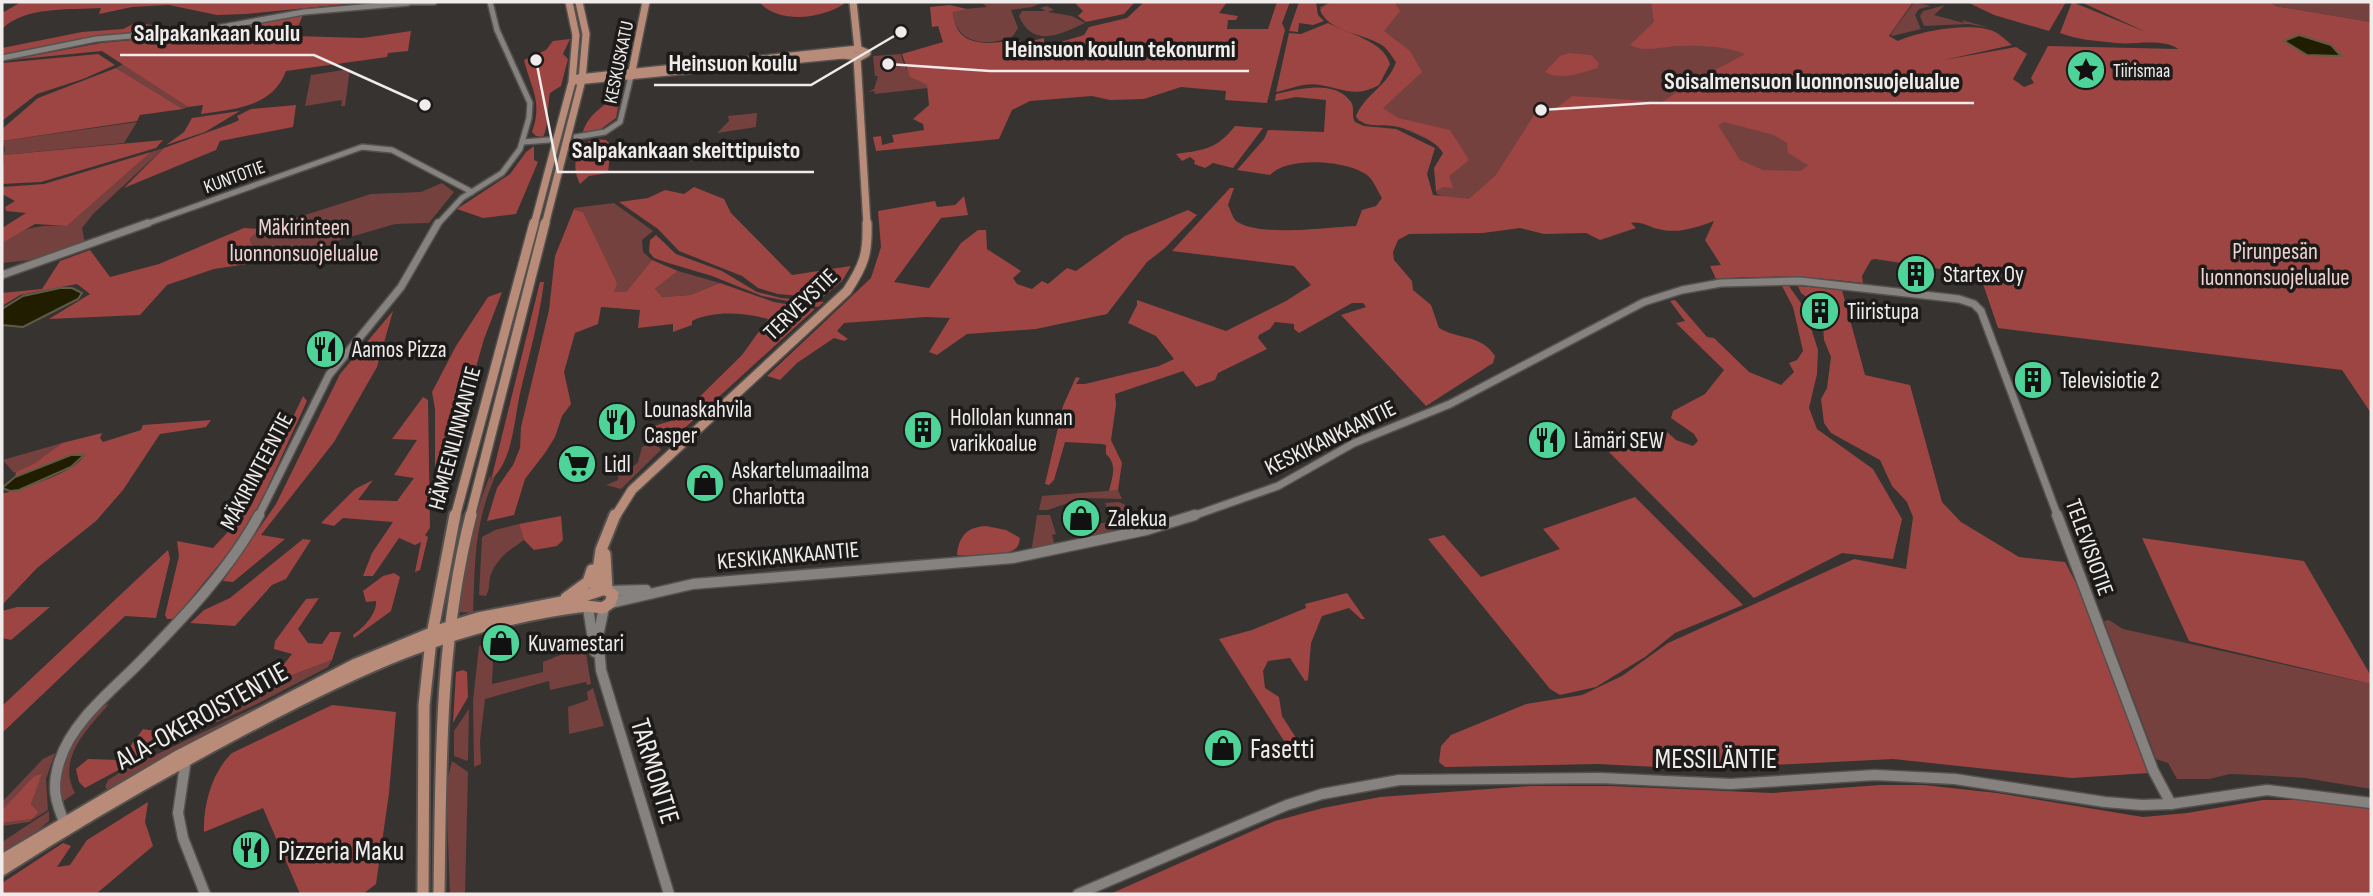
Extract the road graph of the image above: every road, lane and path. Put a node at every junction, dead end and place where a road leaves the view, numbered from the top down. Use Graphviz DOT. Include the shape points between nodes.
graph roads {
  1 [pos="408,2"];
  2 [pos="434,2"];
  3 [pos="490,2"];
  4 [pos="569,2"];
  5 [pos="579,2"];
  6 [pos="646,2"];
  7 [pos="853,2"];
  8 [pos="854,54"];
  9 [pos="2,58"];
  10 [pos="631,74"];
  11 [pos="583,79"];
  12 [pos="573,80"];
  13 [pos="576,137"];
  14 [pos="550,140"];
  15 [pos="523,142"];
  16 [pos="472,192"];
  17 [pos="2,275"];
  18 [pos="1974,304"];
  19 [pos="612,518"];
  20 [pos="599,599"];
  21 [pos="556,602"];
  22 [pos="449,630"];
  23 [pos="432,635"];
  24 [pos="600,661"];
  25 [pos="186,755"];
  26 [pos="2371,803"];
  27 [pos="2171,804"];
  28 [pos="65,825"];
  29 [pos="2,860"];
  30 [pos="2,870"];
  31 [pos="205,894"];
  32 [pos="424,894"];
  33 [pos="439,894"];
  34 [pos="669,894"];
  35 [pos="1078,894"];
  1 -- 2 [label="street"];
  1 -- 9 [label="street" via="107,37"];
  3 -- 15 [label="street" via="497,30 530,103"];
  4 -- 12 [label="main road, HÄMEENLINNANTIE" via="576,35"];
  5 -- 11 [label="main road, HÄMEENLINNANTIE" via="586,34"];
  6 -- 10 [label="main road, KESKUSKATU"];
  7 -- 8 [label="main road, TERVEYSTIE"];
  8 -- 10 [label="main road"];
  8 -- 19 [label="main road, TERVEYSTIE" via="868,236 862,268 847,291 649,471"];
  10 -- 11 [label="main road"];
  10 -- 13 [label="street, KESKUSKATU" via="620,122 605,132"];
  11 -- 12 [label="main road"];
  11 -- 22 [label="main road, HÄMEENLINNANTIE" via="463,545"];
  12 -- 23 [label="main road, HÄMEENLINNANTIE" via="450,536"];
  14 -- 15 [label="street"];
  15 -- 16 [label="street, MÄKIRINTEENTIE" via="502,173"];
  16 -- 17 [label="street, KUNTOTIE" via="446,182 393,149 362,147"];
  16 -- 28 [label="street, MÄKIRINTEENTIE" via="441,218 395,295 335,365 247,537 178,623 83,721 68,743 53,789"];
  18 -- 20 [label="street, KESKIKANKAANTIE" via="1799,280 1698,285 1644,302 1450,404 1354,443 1278,486 1146,530 1003,559 737,580"];
  18 -- 27 [label="street, TELEVISIOTIE" via="1982,311 2153,770"];
  19 -- 20 [label="main road, TERVEYSTIE" via="601,548"];
  19 -- 21 [label="main road, TERVEYSTIE" via="597,546 588,582"];
  20 -- 21 [label="main road, KESKIKANKAANTIE"];
  20 -- 22 [label="main road, KESKIKANKAANTIE"];
  20 -- 24 [label="street, TARMONTIE"];
  20 -- 24 [label="street, TARMONTIE" via="595,653"];
  21 -- 22 [label="main road, KESKIKANKAANTIE" via="511,609"];
  22 -- 23 [label="main road, ALA-OKEROISTENTIE"];
  22 -- 33 [label="main road, HÄMEENLINNANTIE" via="440,746"];
  23 -- 25 [label="main road, ALA-OKEROISTENTIE"];
  23 -- 32 [label="main road, HÄMEENLINNANTIE" via="424,705"];
  24 -- 34 [label="street, TARMONTIE"];
  25 -- 28 [label="main road, ALA-OKEROISTENTIE"];
  25 -- 31 [label="street" via="178,813"];
  26 -- 27 [label="street, MESSILÄNTIE" via="2267,790"];
  27 -- 35 [label="street, MESSILÄNTIE" via="2105,802 1998,784 1907,776 1731,783 1600,778 1399,780 1287,805"];
  28 -- 29 [label="main road, ALA-OKEROISTENTIE"];
  28 -- 30 [label="main road, ALA-OKEROISTENTIE"];
}
